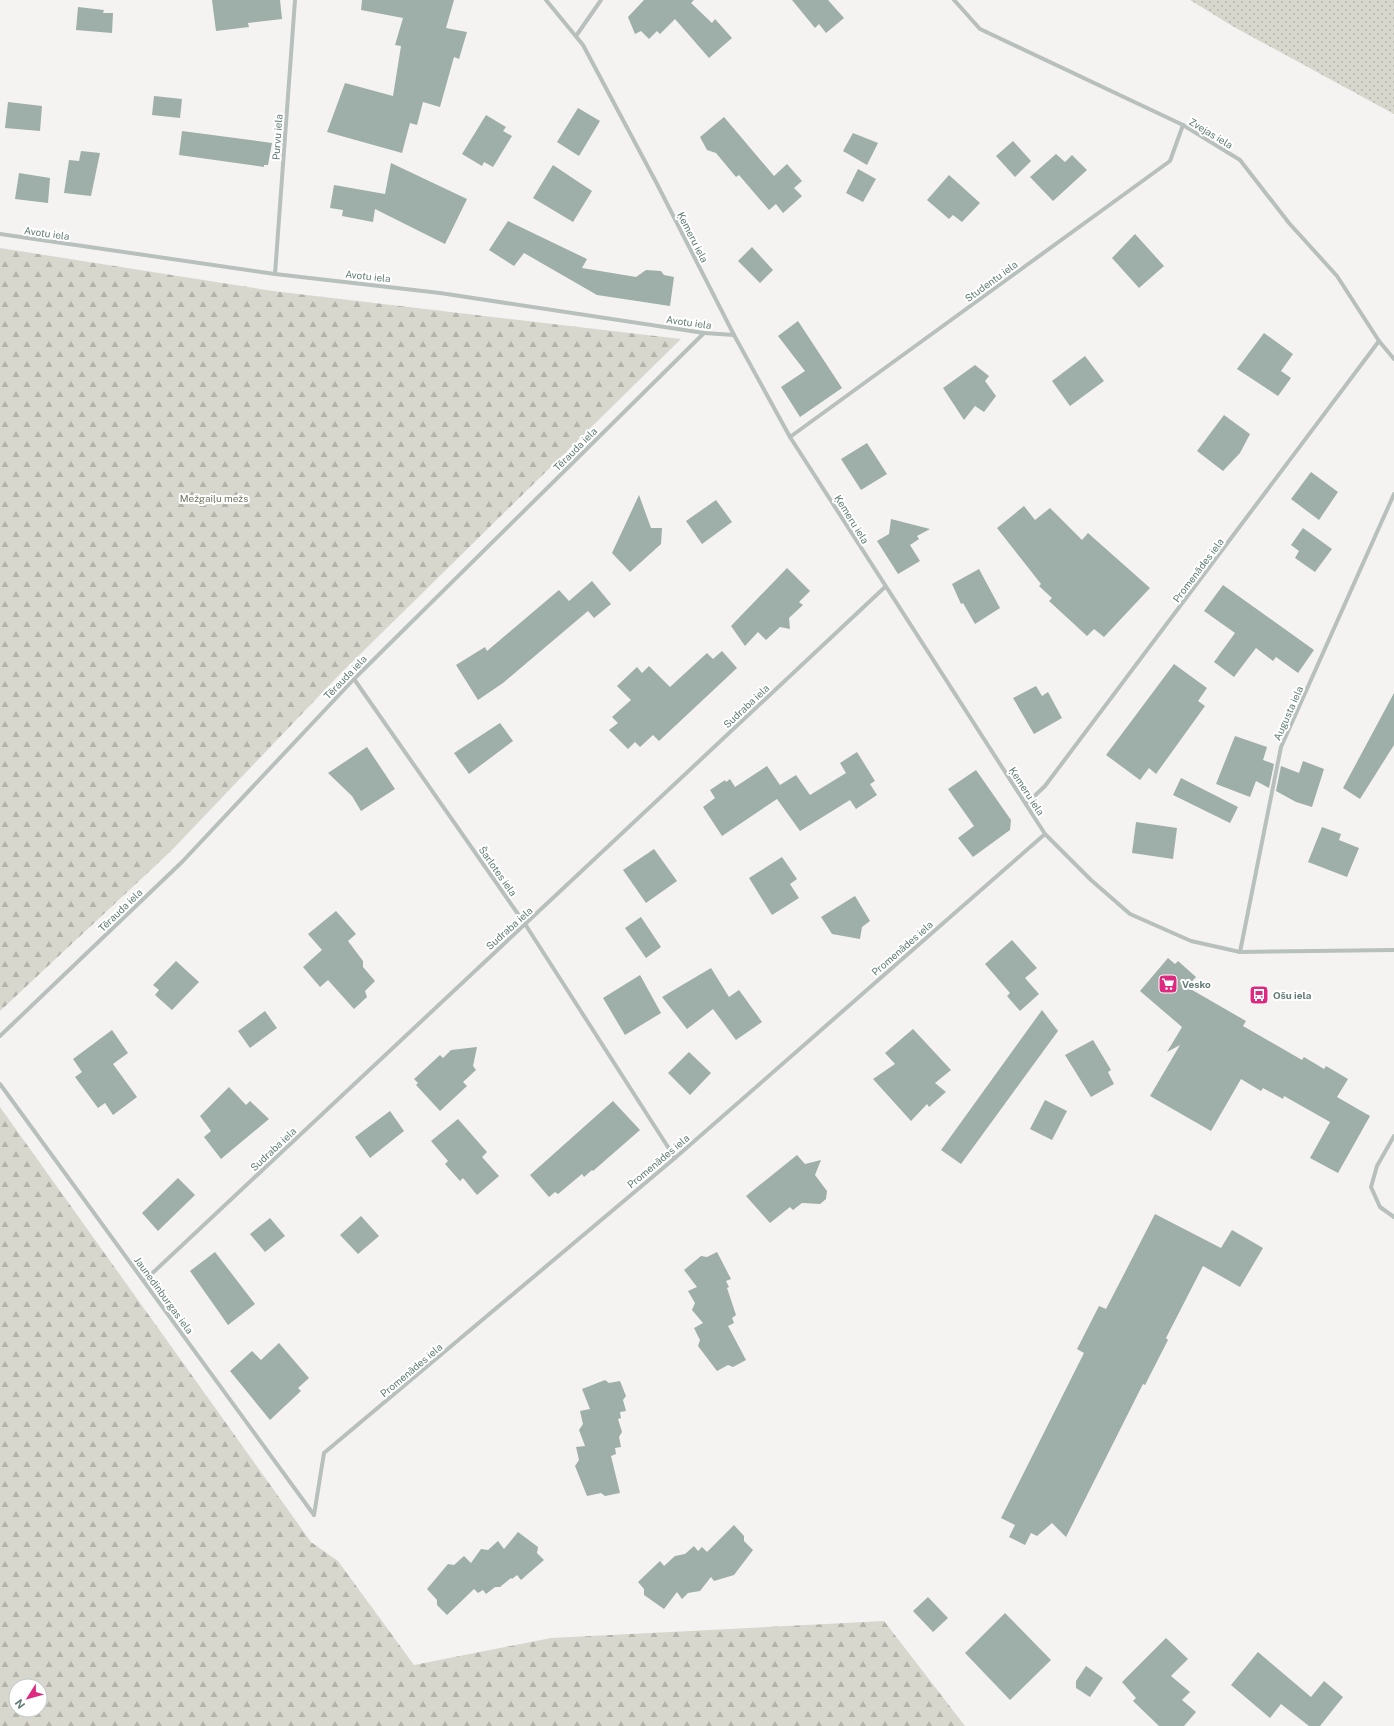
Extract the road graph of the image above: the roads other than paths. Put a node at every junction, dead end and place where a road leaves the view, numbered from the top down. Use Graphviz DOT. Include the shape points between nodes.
graph roads {
  1 [pos="295,0"];
  2 [pos="546,0"];
  3 [pos="601,0"];
  4 [pos="954,0"];
  5 [pos="576,36"];
  6 [pos="1183,125"];
  7 [pos="0,234"];
  8 [pos="276,274"];
  9 [pos="704,333"];
  10 [pos="734,335"];
  11 [pos="1379,341"];
  12 [pos="1394,359"];
  13 [pos="790,437"];
  14 [pos="1394,494"];
  15 [pos="885,587"];
  16 [pos="354,679"];
  17 [pos="1026,804"];
  18 [pos="1045,834"];
  19 [pos="525,924"];
  20 [pos="1394,950"];
  21 [pos="1240,952"];
  22 [pos="0,1036"];
  23 [pos="0,1084"];
  24 [pos="1394,1136"];
  25 [pos="675,1158"];
  26 [pos="1394,1217"];
  27 [pos="144,1281"];
  28 [pos="314,1515"];
  1 -- 8 [label="street, Purvu iela"];
  2 -- 5 [label="street, Ķemeru iela"];
  3 -- 5 [label="street"];
  4 -- 6 [label="street, Zvejas iela" via="980,29"];
  5 -- 10 [label="street, Ķemeru iela" via="653,175"];
  6 -- 11 [label="street, Zvejas iela" via="1240,160 1288,223 1337,276"];
  6 -- 13 [label="street, Studentu iela" via="1170,161"];
  7 -- 8 [label="street, Avotu iela"];
  8 -- 9 [label="street, Avotu iela" via="440,293"];
  9 -- 10 [label="street, Avotu iela"];
  9 -- 16 [label="street, Tērauda iela"];
  10 -- 13 [label="street, Ķemeru iela"];
  11 -- 12 [label="street, Zvejas iela"];
  11 -- 17 [label="street, Promenādes iela" via="1045,786"];
  13 -- 15 [label="street, Ķemeru iela"];
  14 -- 21 [label="street, Augusta iela" via="1281,747"];
  15 -- 17 [label="street, Ķemeru iela"];
  15 -- 19 [label="street, Sudraba iela"];
  16 -- 19 [label="street, Šarlotes iela"];
  16 -- 22 [label="street, Tērauda iela" via="182,862"];
  17 -- 18 [label="street, Ķemeru iela"];
  18 -- 21 [label="street, Ķemeru iela" via="1130,914 1191,941"];
  18 -- 25 [label="street, Promenādes iela"];
  19 -- 25 [label="street, Šarlotes iela"];
  19 -- 27 [label="street, Sudraba iela"];
  20 -- 21 [label="street"];
  23 -- 27 [label="street, Jaunedinburgas iela"];
  24 -- 26 [label="street" via="1377,1166 1371,1187 1380,1207"];
  25 -- 28 [label="street, Promenādes iela" via="324,1453"];
  27 -- 28 [label="street, Jaunedinburgas iela"];
}
